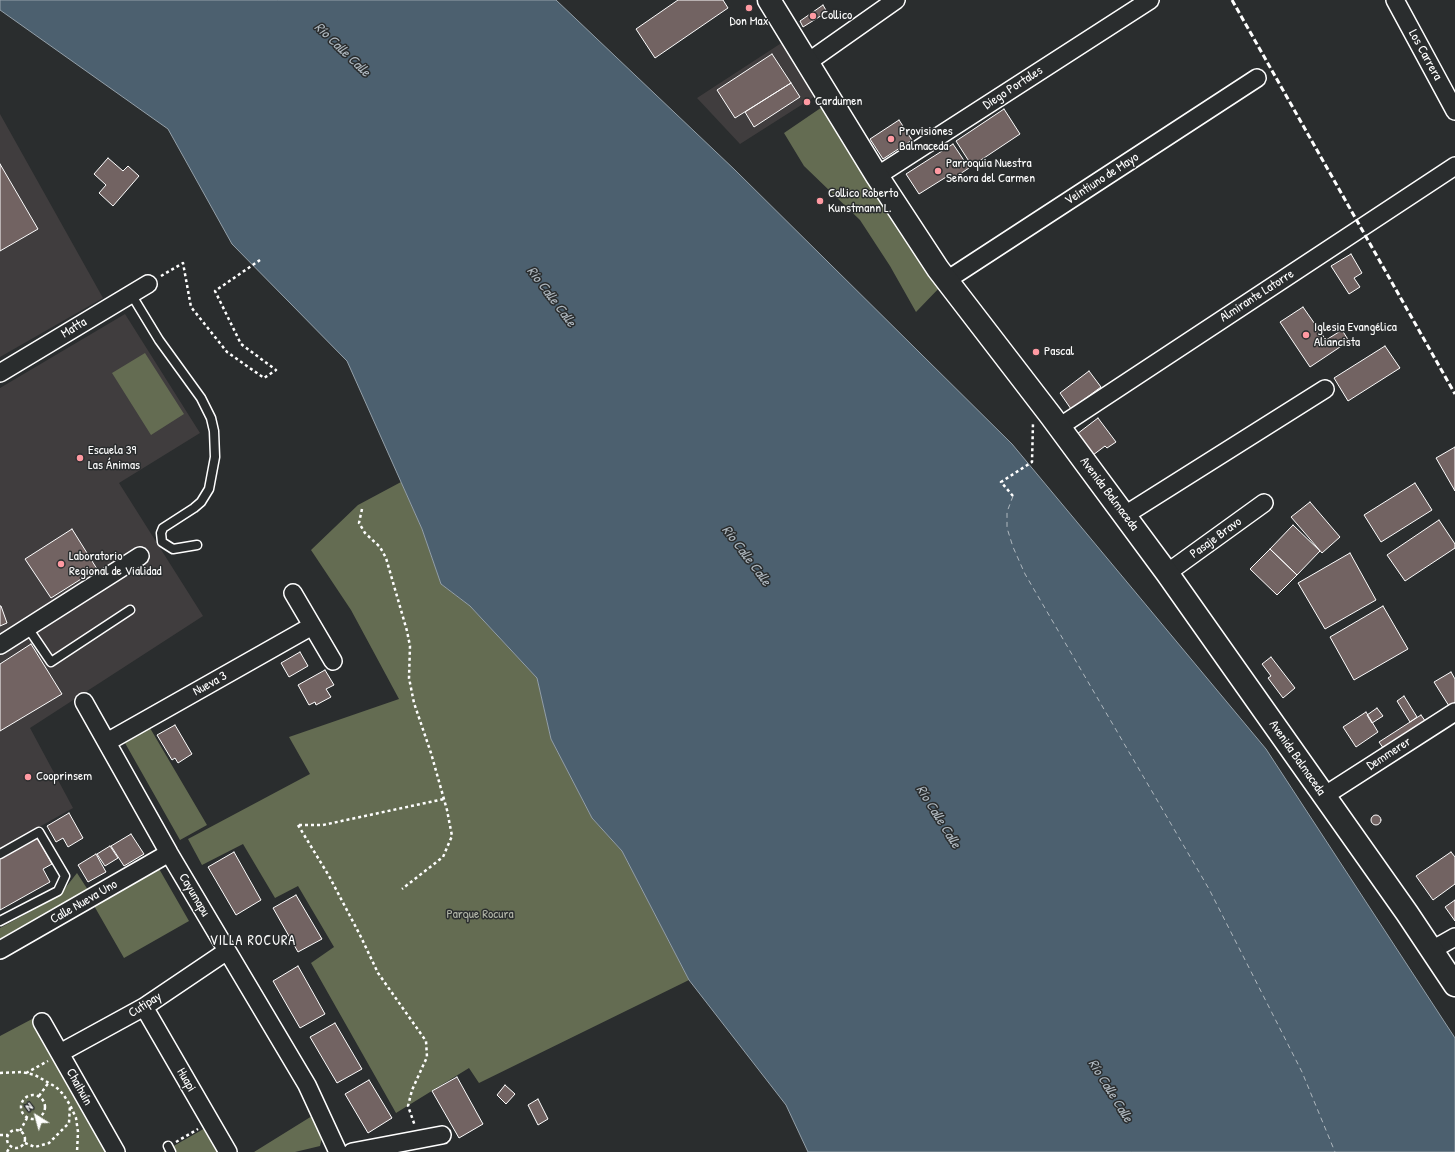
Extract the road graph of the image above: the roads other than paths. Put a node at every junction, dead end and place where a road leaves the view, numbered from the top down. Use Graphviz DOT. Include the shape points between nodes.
graph roads {
  1 [pos="768,0"];
  2 [pos="1150,0"];
  3 [pos="1395,0"];
  4 [pos="887,3"];
  5 [pos="808,62"];
  6 [pos="1257,78"];
  7 [pos="1455,111"];
  8 [pos="1455,166"];
  9 [pos="877,176"];
  10 [pos="947,280"];
  11 [pos="148,284"];
  12 [pos="131,294"];
  13 [pos="0,373"];
  14 [pos="1325,389"];
  15 [pos="1059,427"];
  16 [pos="1264,503"];
  17 [pos="1125,515"];
  18 [pos="197,545"];
  19 [pos="140,556"];
  20 [pos="1167,573"];
  21 [pos="293,593"];
  22 [pos="130,610"];
  23 [pos="312,626"];
  24 [pos="28,628"];
  25 [pos="0,645"];
  26 [pos="333,662"];
  27 [pos="84,702"];
  28 [pos="1455,712"];
  29 [pos="107,742"];
  30 [pos="1324,796"];
  31 [pos="169,853"];
  32 [pos="0,854"];
  33 [pos="0,921"];
  34 [pos="1455,937"];
  35 [pos="0,950"];
  36 [pos="1432,950"];
  37 [pos="227,951"];
  38 [pos="1455,985"];
  39 [pos="144,1007"];
  40 [pos="42,1022"];
  41 [pos="60,1053"];
  42 [pos="442,1136"];
  43 [pos="116,1152"];
  44 [pos="228,1152"];
  45 [pos="338,1152"];
  46 [pos="352,1152"];
  1 -- 5 [label="main road, Avenida Balmaceda"];
  2 -- 9 [label="street, Diego Portales"];
  3 -- 7 [label="street, Los Carrera"];
  4 -- 5 [label="street"];
  5 -- 9 [label="main road, Avenida Balmaceda"];
  6 -- 10 [label="street, Veintiuno de Mayo"];
  8 -- 15 [label="street, Almirante Latorre"];
  9 -- 10 [label="main road, Avenida Balmaceda"];
  10 -- 15 [label="main road, Avenida Balmaceda"];
  11 -- 12 [label="street, Matta"];
  12 -- 13 [label="street, Matta"];
  12 -- 18 [label="lane" via="159,340 201,398 212,424 216,444 209,489 201,502 163,528 161,533 162,542 173,549"];
  14 -- 17 [label="street"];
  15 -- 17 [label="main road, Avenida Balmaceda"];
  16 -- 20 [label="street, Pasaje Bravo"];
  17 -- 20 [label="main road, Avenida Balmaceda"];
  19 -- 24 [label="street"];
  20 -- 30 [label="main road, Avenida Balmaceda"];
  21 -- 23 [label="street"];
  22 -- 24 [label="lane" via="51,662"];
  23 -- 26 [label="street"];
  23 -- 29 [label="street, Nueva 3"];
  24 -- 25 [label="street"];
  27 -- 29 [label="street, Cayumapu"];
  28 -- 30 [label="street, Demmerer"];
  29 -- 31 [label="street, Cayumapu"];
  30 -- 36 [label="main road, Avenida Balmaceda"];
  31 -- 35 [label="street, Calle Nueva Uno"];
  31 -- 37 [label="street, Cayumapu"];
  32 -- 33 [label="lane" via="39,832 65,876 58,891"];
  34 -- 36 [label="street"];
  36 -- 38 [label="main road, Avenida Balmaceda"];
  37 -- 39 [label="street, Cutipay"];
  37 -- 45 [label="street, Cayumapu" via="307,1085"];
  39 -- 41 [label="street, Cutipay"];
  39 -- 44 [label="street, Huapi"];
  40 -- 41 [label="street, Chaihuín"];
  41 -- 43 [label="street, Chaihuín"];
  42 -- 46 [label="street"];
}
